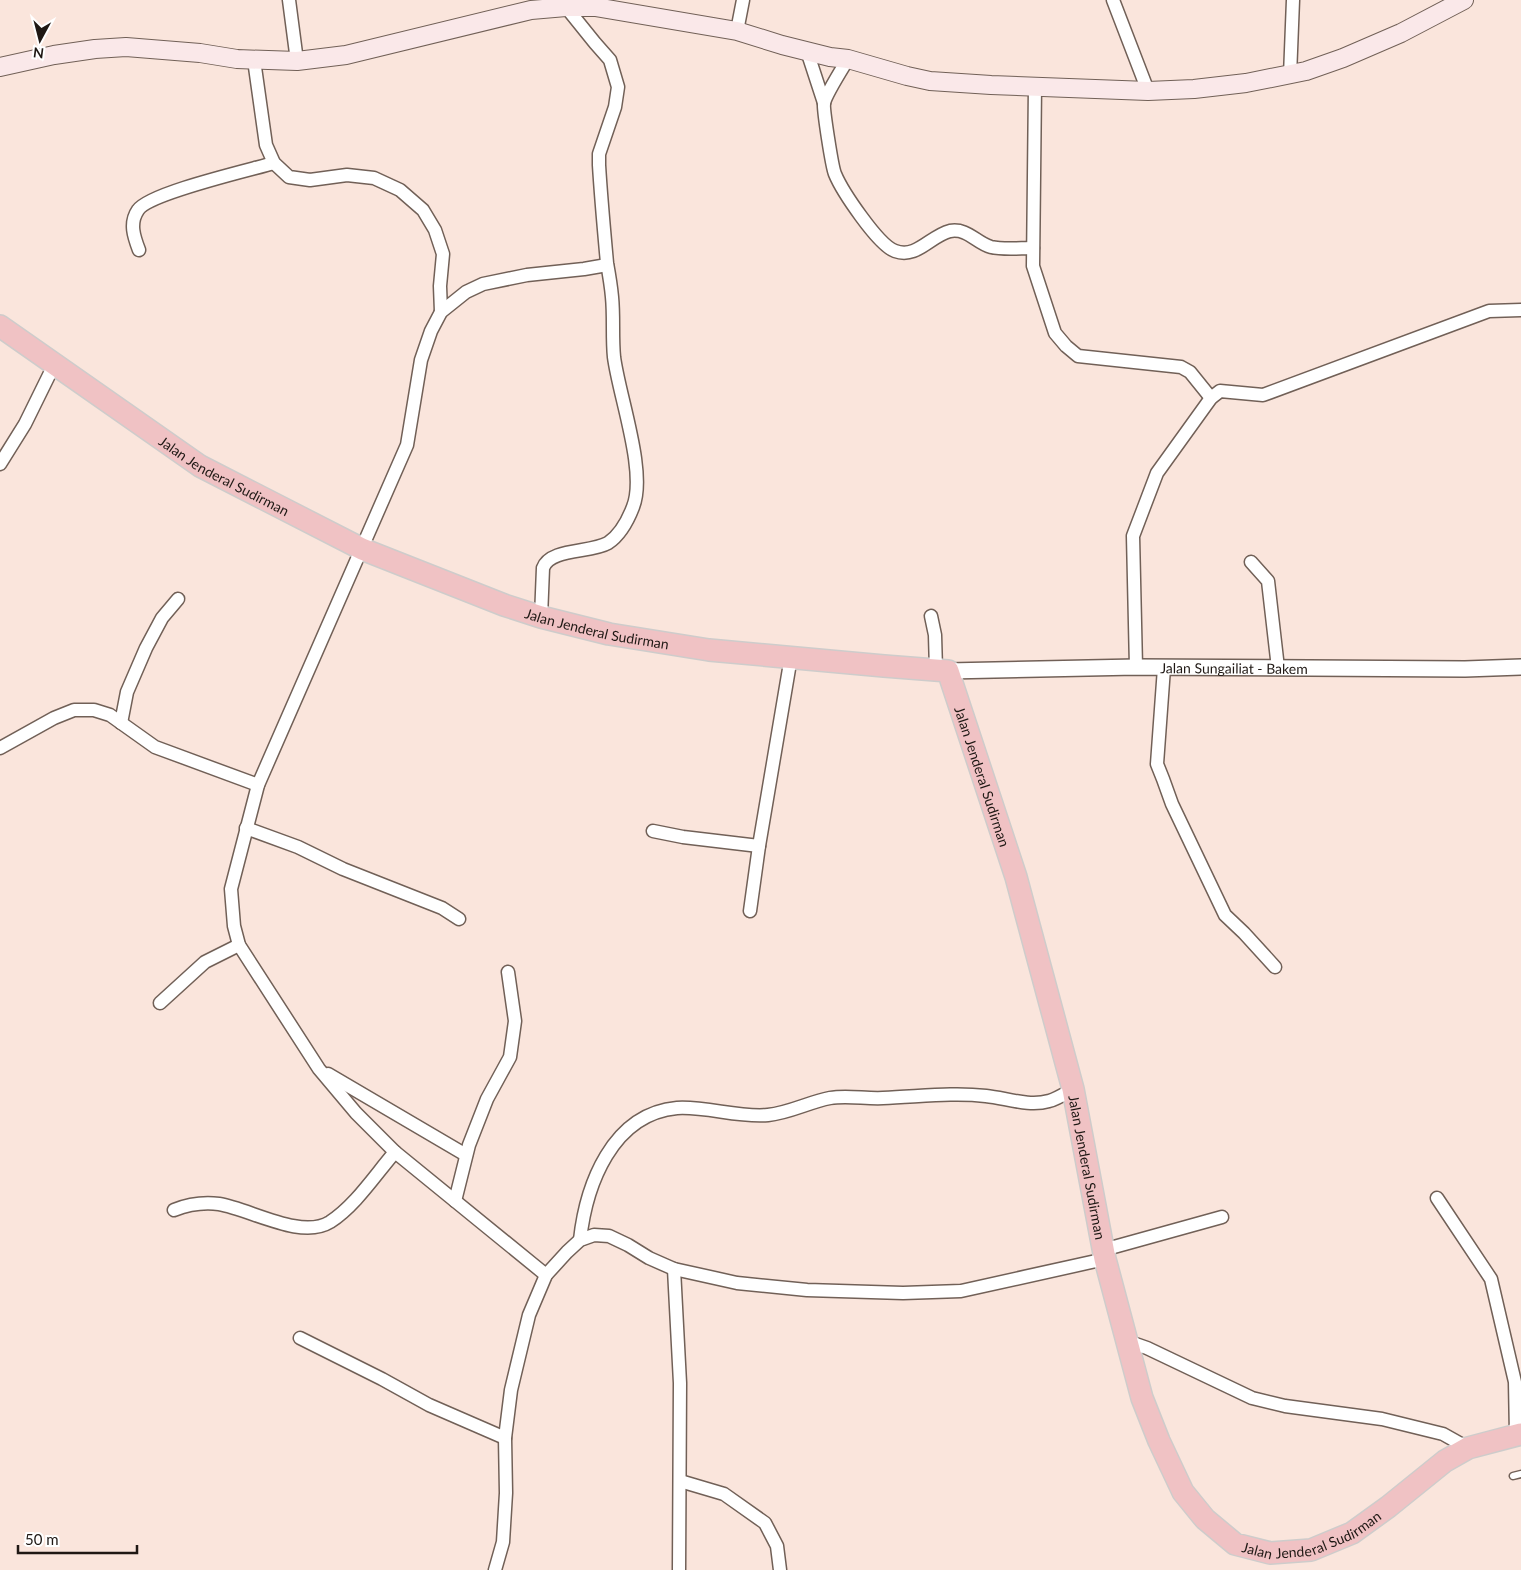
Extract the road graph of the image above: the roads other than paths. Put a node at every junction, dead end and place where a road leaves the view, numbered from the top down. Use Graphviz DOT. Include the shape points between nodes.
graph roads {
  1 [pos="289,0"];
  2 [pos="743,0"];
  3 [pos="1113,0"];
  4 [pos="1294,0"];
  5 [pos="1464,0"];
  6 [pos="566,7"];
  7 [pos="736,31"];
  8 [pos="807,51"];
  9 [pos="848,59"];
  10 [pos="254,60"];
  11 [pos="297,61"];
  12 [pos="0,67"];
  13 [pos="1290,76"];
  14 [pos="1035,86"];
  15 [pos="1148,91"];
  16 [pos="824,103"];
  17 [pos="274,163"];
  18 [pos="1033,248"];
  19 [pos="139,250"];
  20 [pos="607,265"];
  21 [pos="1521,310"];
  22 [pos="441,312"];
  23 [pos="0,326"];
  24 [pos="55,363"];
  25 [pos="1211,398"];
  26 [pos="0,464"];
  27 [pos="362,549"];
  28 [pos="1251,562"];
  29 [pos="178,600"];
  30 [pos="931,616"];
  31 [pos="541,617"];
  32 [pos="791,658"];
  33 [pos="1136,667"];
  34 [pos="1521,667"];
  35 [pos="1164,668"];
  36 [pos="1278,668"];
  37 [pos="942,671"];
  38 [pos="121,723"];
  39 [pos="0,733"];
  40 [pos="4,746"];
  41 [pos="258,785"];
  42 [pos="246,828"];
  43 [pos="653,831"];
  44 [pos="759,846"];
  45 [pos="750,912"];
  46 [pos="460,919"];
  47 [pos="239,944"];
  48 [pos="1275,967"];
  49 [pos="508,972"];
  50 [pos="160,1003"];
  51 [pos="319,1069"];
  52 [pos="1073,1089"];
  53 [pos="395,1152"];
  54 [pos="466,1155"];
  55 [pos="1437,1198"];
  56 [pos="455,1201"];
  57 [pos="174,1210"];
  58 [pos="1222,1217"];
  59 [pos="580,1240"];
  60 [pos="1104,1255"];
  61 [pos="674,1269"];
  62 [pos="546,1275"];
  63 [pos="300,1338"];
  64 [pos="1127,1341"];
  65 [pos="1518,1434"];
  66 [pos="505,1438"];
  67 [pos="1468,1448"];
  68 [pos="1521,1474"];
  69 [pos="1513,1476"];
  70 [pos="680,1481"];
  71 [pos="494,1570"];
  72 [pos="679,1570"];
  73 [pos="780,1570"];
  1 -- 11 [label="street"];
  2 -- 7 [label="street"];
  3 -- 15 [label="street"];
  4 -- 13 [label="street"];
  5 -- 13 [label="main road" via="1401,33"];
  6 -- 7 [label="main road" via="611,9"];
  6 -- 11 [label="main road" via="531,10 346,55"];
  6 -- 20 [label="street" via="610,60 618,86 615,107 599,154"];
  7 -- 8 [label="main road"];
  8 -- 9 [label="main road"];
  8 -- 16 [label="street"];
  9 -- 14 [label="main road" via="930,81"];
  9 -- 16 [label="street"];
  10 -- 11 [label="main road"];
  10 -- 12 [label="main road" via="126,47 54,55"];
  10 -- 17 [label="street" via="266,145"];
  13 -- 15 [label="main road" via="1194,89"];
  14 -- 15 [label="main road"];
  14 -- 18 [label="street"];
  16 -- 18 [label="street" via="834,173 861,215 888,248 897,252 913,252 952,231 965,232 995,248"];
  17 -- 19 [label="street" via="145,202 138,209 133,226"];
  17 -- 22 [label="street" via="289,177 310,180 347,175 374,178 400,190 423,210 435,230 443,254"];
  18 -- 25 [label="street" via="1035,274 1055,333 1066,346 1078,356 1181,368 1190,372"];
  20 -- 22 [label="street" via="483,284 466,292"];
  20 -- 31 [label="street" via="615,359 635,463 637,485 634,504 621,530 607,544 560,555 545,562"];
  21 -- 25 [label="street" via="1489,311 1263,395 1220,391"];
  22 -- 27 [label="street" via="421,360 407,445"];
  23 -- 24 [label="highway, Jalan Jenderal Sudirman"];
  24 -- 26 [label="street"];
  24 -- 27 [label="highway, Jalan Jenderal Sudirman" via="200,466"];
  25 -- 33 [label="street" via="1157,473 1133,536"];
  27 -- 31 [label="highway, Jalan Jenderal Sudirman"];
  27 -- 41 [label="street"];
  28 -- 36 [label="street" via="1268,581"];
  29 -- 38 [label="street" via="162,618 146,648 127,692"];
  30 -- 37 [label="street"];
  31 -- 32 [label="highway, Jalan Jenderal Sudirman" via="618,635 709,650"];
  32 -- 37 [label="highway, Jalan Jenderal Sudirman"];
  32 -- 44 [label="street"];
  33 -- 35 [label="street, Jalan Sungailiat - Bakem"];
  33 -- 37 [label="street, Jalan Sungailiat - Bakem"];
  34 -- 36 [label="street, Jalan Sungailiat - Bakem"];
  35 -- 36 [label="street, Jalan Sungailiat - Bakem"];
  35 -- 48 [label="street" via="1158,764 1172,804 1225,914"];
  37 -- 52 [label="highway, Jalan Jenderal Sudirman" via="1016,877"];
  38 -- 40 [label="street" via="94,710 74,710"];
  38 -- 41 [label="street" via="155,747"];
  39 -- 40 [label="street"];
  41 -- 42 [label="street"];
  42 -- 46 [label="street" via="442,908"];
  42 -- 47 [label="street" via="231,889"];
  43 -- 44 [label="street"];
  44 -- 45 [label="street"];
  47 -- 50 [label="street" via="205,962"];
  47 -- 51 [label="street"];
  49 -- 54 [label="street" via="515,1021 510,1057 487,1099"];
  51 -- 53 [label="street" via="356,1114"];
  51 -- 54 [label="street"];
  52 -- 59 [label="street" via="1050,1101 1033,1103 985,1096 846,1097 830,1098 768,1115 677,1108 654,1114 626,1130 608,1151 585,1205"];
  52 -- 60 [label="highway, Jalan Jenderal Sudirman"];
  53 -- 56 [label="street"];
  53 -- 57 [label="street" via="352,1204 329,1223 314,1228 292,1226 220,1204 190,1204"];
  54 -- 56 [label="street"];
  55 -- 65 [label="street" via="1491,1279 1515,1382"];
  56 -- 62 [label="street"];
  58 -- 60 [label="street"];
  59 -- 61 [label="street" via="594,1235 609,1236"];
  59 -- 62 [label="street"];
  60 -- 61 [label="street" via="961,1291 903,1293 806,1290 737,1283"];
  60 -- 64 [label="highway, Jalan Jenderal Sudirman"];
  61 -- 70 [label="street" via="680,1383"];
  62 -- 66 [label="street" via="527,1324 511,1390"];
  63 -- 66 [label="street" via="430,1405"];
  64 -- 67 [label="street" via="1252,1398 1285,1406 1382,1419 1443,1434"];
  64 -- 67 [label="highway, Jalan Jenderal Sudirman" via="1142,1398 1183,1492 1205,1520 1235,1544 1270,1553 1311,1550 1352,1533 1445,1461"];
  65 -- 67 [label="highway, Jalan Jenderal Sudirman"];
  66 -- 71 [label="street" via="503,1542"];
  68 -- 69 [label="lane"];
  70 -- 72 [label="street"];
  70 -- 73 [label="street" via="724,1494 765,1523 776,1546"];
}
